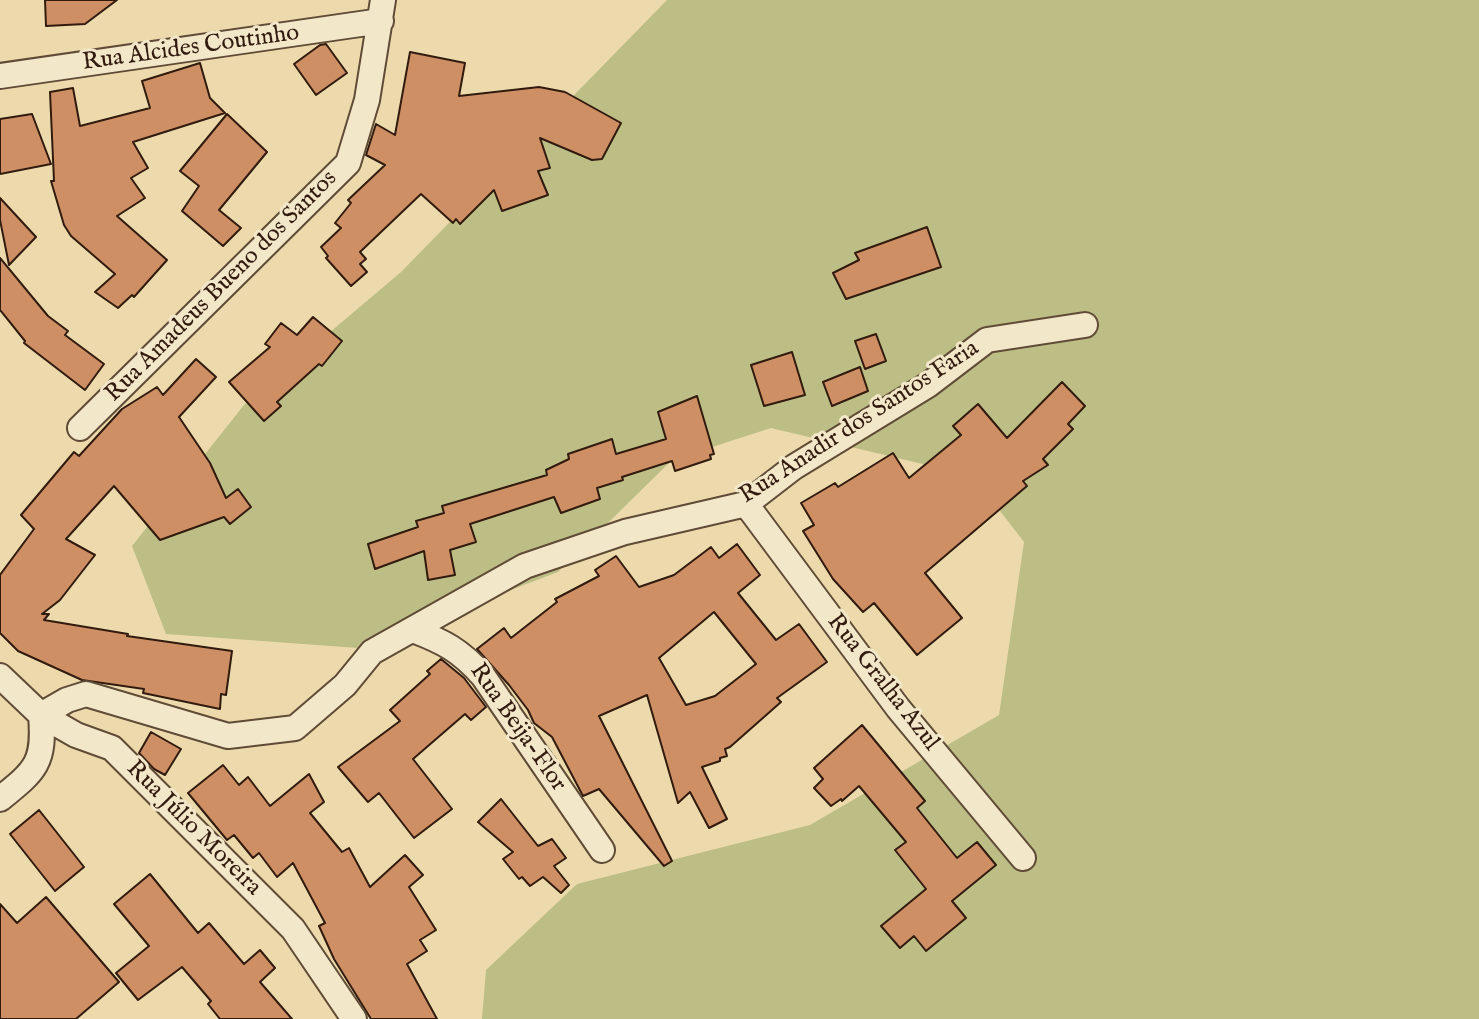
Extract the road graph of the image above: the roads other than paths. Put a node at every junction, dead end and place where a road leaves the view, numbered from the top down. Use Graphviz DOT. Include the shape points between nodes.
graph roads {
  1 [pos="382,11"];
  2 [pos="0,76"];
  3 [pos="1085,325"];
  4 [pos="80,428"];
  5 [pos="746,504"];
  6 [pos="413,630"];
  7 [pos="0,676"];
  8 [pos="41,715"];
  9 [pos="0,799"];
  10 [pos="602,850"];
  11 [pos="1023,858"];
  12 [pos="354,1019"];
  1 -- 2 [label="street, Rua Alcides Coutinho"];
  1 -- 4 [label="street, Rua Amadeus Bueno dos Santos" via="367,100 348,163"];
  3 -- 5 [label="street, Rua Anadir dos Santos Faria" via="987,340 928,385 794,467"];
  5 -- 6 [label="street, Rua Anadir dos Santos Faria" via="625,532 525,566"];
  5 -- 11 [label="street, Rua Gralha Azul" via="898,708"];
  6 -- 8 [label="street, Rua Anadir dos Santos Faria" via="372,652 345,685 295,728 228,736 86,694"];
  6 -- 10 [label="street, Rua Beija-Flor" via="449,645 483,676"];
  7 -- 8 [label="street, Rua Júlio Moreira"];
  8 -- 9 [label="street" via="40,757"];
  8 -- 12 [label="street, Rua Júlio Moreira" via="112,748 293,929"];
}
